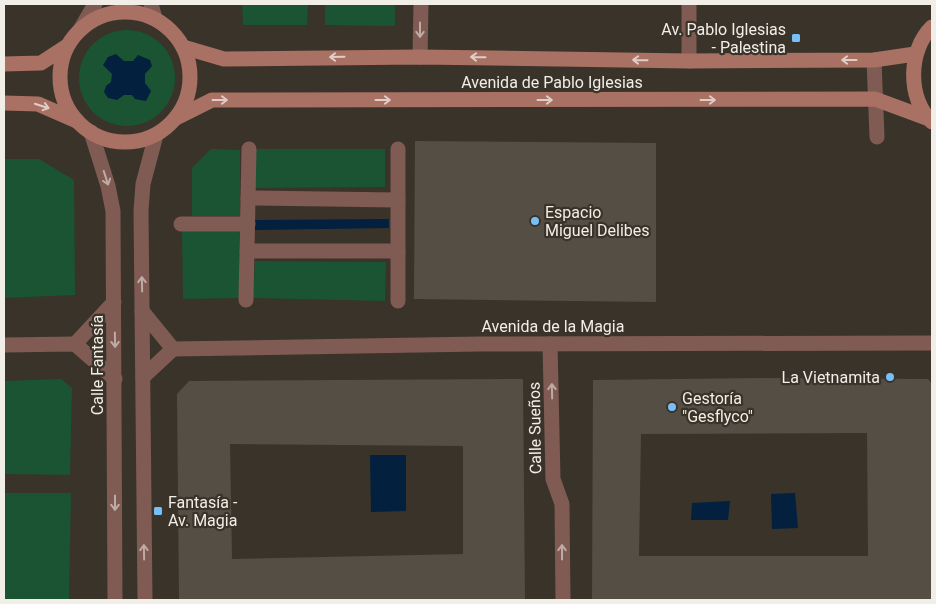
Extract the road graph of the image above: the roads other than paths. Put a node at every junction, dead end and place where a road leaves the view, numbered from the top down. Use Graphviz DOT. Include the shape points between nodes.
graph roads {
  1 [pos="95,4"];
  2 [pos="420,4"];
  3 [pos="689,4"];
  4 [pos="153,11"];
  5 [pos="932,26"];
  6 [pos="80,30"];
  7 [pos="67,46"];
  8 [pos="184,47"];
  9 [pos="915,54"];
  10 [pos="420,56"];
  11 [pos="874,60"];
  12 [pos="689,61"];
  13 [pos="4,64"];
  14 [pos="875,100"];
  15 [pos="4,103"];
  16 [pos="176,118"];
  17 [pos="77,121"];
  18 [pos="930,121"];
  19 [pos="90,132"];
  20 [pos="156,135"];
  21 [pos="877,137"];
  22 [pos="398,149"];
  23 [pos="249,150"];
  24 [pos="248,198"];
  25 [pos="398,200"];
  26 [pos="181,224"];
  27 [pos="248,224"];
  28 [pos="247,251"];
  29 [pos="398,251"];
  30 [pos="246,300"];
  31 [pos="398,301"];
  32 [pos="114,302"];
  33 [pos="142,311"];
  34 [pos="932,343"];
  35 [pos="75,344"];
  36 [pos="550,344"];
  37 [pos="4,345"];
  38 [pos="173,349"];
  39 [pos="143,377"];
  40 [pos="115,379"];
  41 [pos="115,600"];
  42 [pos="144,600"];
  43 [pos="562,600"];
  1 -- 6 [label="street"];
  2 -- 10 [label="street, one-way"];
  3 -- 12 [label="street"];
  4 -- 6 [label="street" via="116,12 96,18"];
  4 -- 8 [label="street"];
  5 -- 9 [label="street"];
  6 -- 7 [label="street"];
  7 -- 13 [label="street" via="41,63"];
  7 -- 17 [label="street" via="60,72 63,98"];
  10 -- 8 [label="street, Avenida de Pablo Iglesias, one-way" via="224,59"];
  8 -- 16 [label="street" via="191,71 188,96"];
  9 -- 11 [label="street, Avenida de Pablo Iglesias"];
  9 -- 18 [label="street" via="913,88"];
  12 -- 10 [label="street, Avenida de Pablo Iglesias, one-way"];
  11 -- 12 [label="street, Avenida de Pablo Iglesias, one-way"];
  11 -- 14 [label="street"];
  16 -- 14 [label="street, Avenida de Pablo Iglesias, one-way" via="212,100"];
  14 -- 18 [label="street, Avenida de Pablo Iglesias"];
  14 -- 21 [label="street"];
  15 -- 17 [label="street, one-way" via="38,104"];
  16 -- 20 [label="street"];
  17 -- 19 [label="street"];
  19 -- 20 [label="street" via="111,141 134,142"];
  19 -- 32 [label="street, Calle Fantasía, one-way" via="113,211"];
  33 -- 20 [label="street, one-way" via="143,184"];
  22 -- 25 [label="street"];
  23 -- 24 [label="street"];
  24 -- 25 [label="street"];
  24 -- 27 [label="street"];
  25 -- 29 [label="street"];
  26 -- 27 [label="street"];
  27 -- 28 [label="street"];
  28 -- 29 [label="street"];
  28 -- 30 [label="street"];
  29 -- 31 [label="street"];
  32 -- 35 [label="street"];
  32 -- 40 [label="street, Calle Fantasía, one-way"];
  33 -- 38 [label="street"];
  33 -- 39 [label="street"];
  34 -- 36 [label="street, Avenida de la Magia"];
  35 -- 37 [label="street"];
  35 -- 40 [label="street"];
  36 -- 38 [label="street, Avenida de la Magia"];
  43 -- 36 [label="street, Calle Sueños, one-way" via="562,504 553,480"];
  38 -- 39 [label="street"];
  42 -- 39 [label="street, one-way"];
  40 -- 41 [label="street, Calle Fantasía, one-way"];
}
